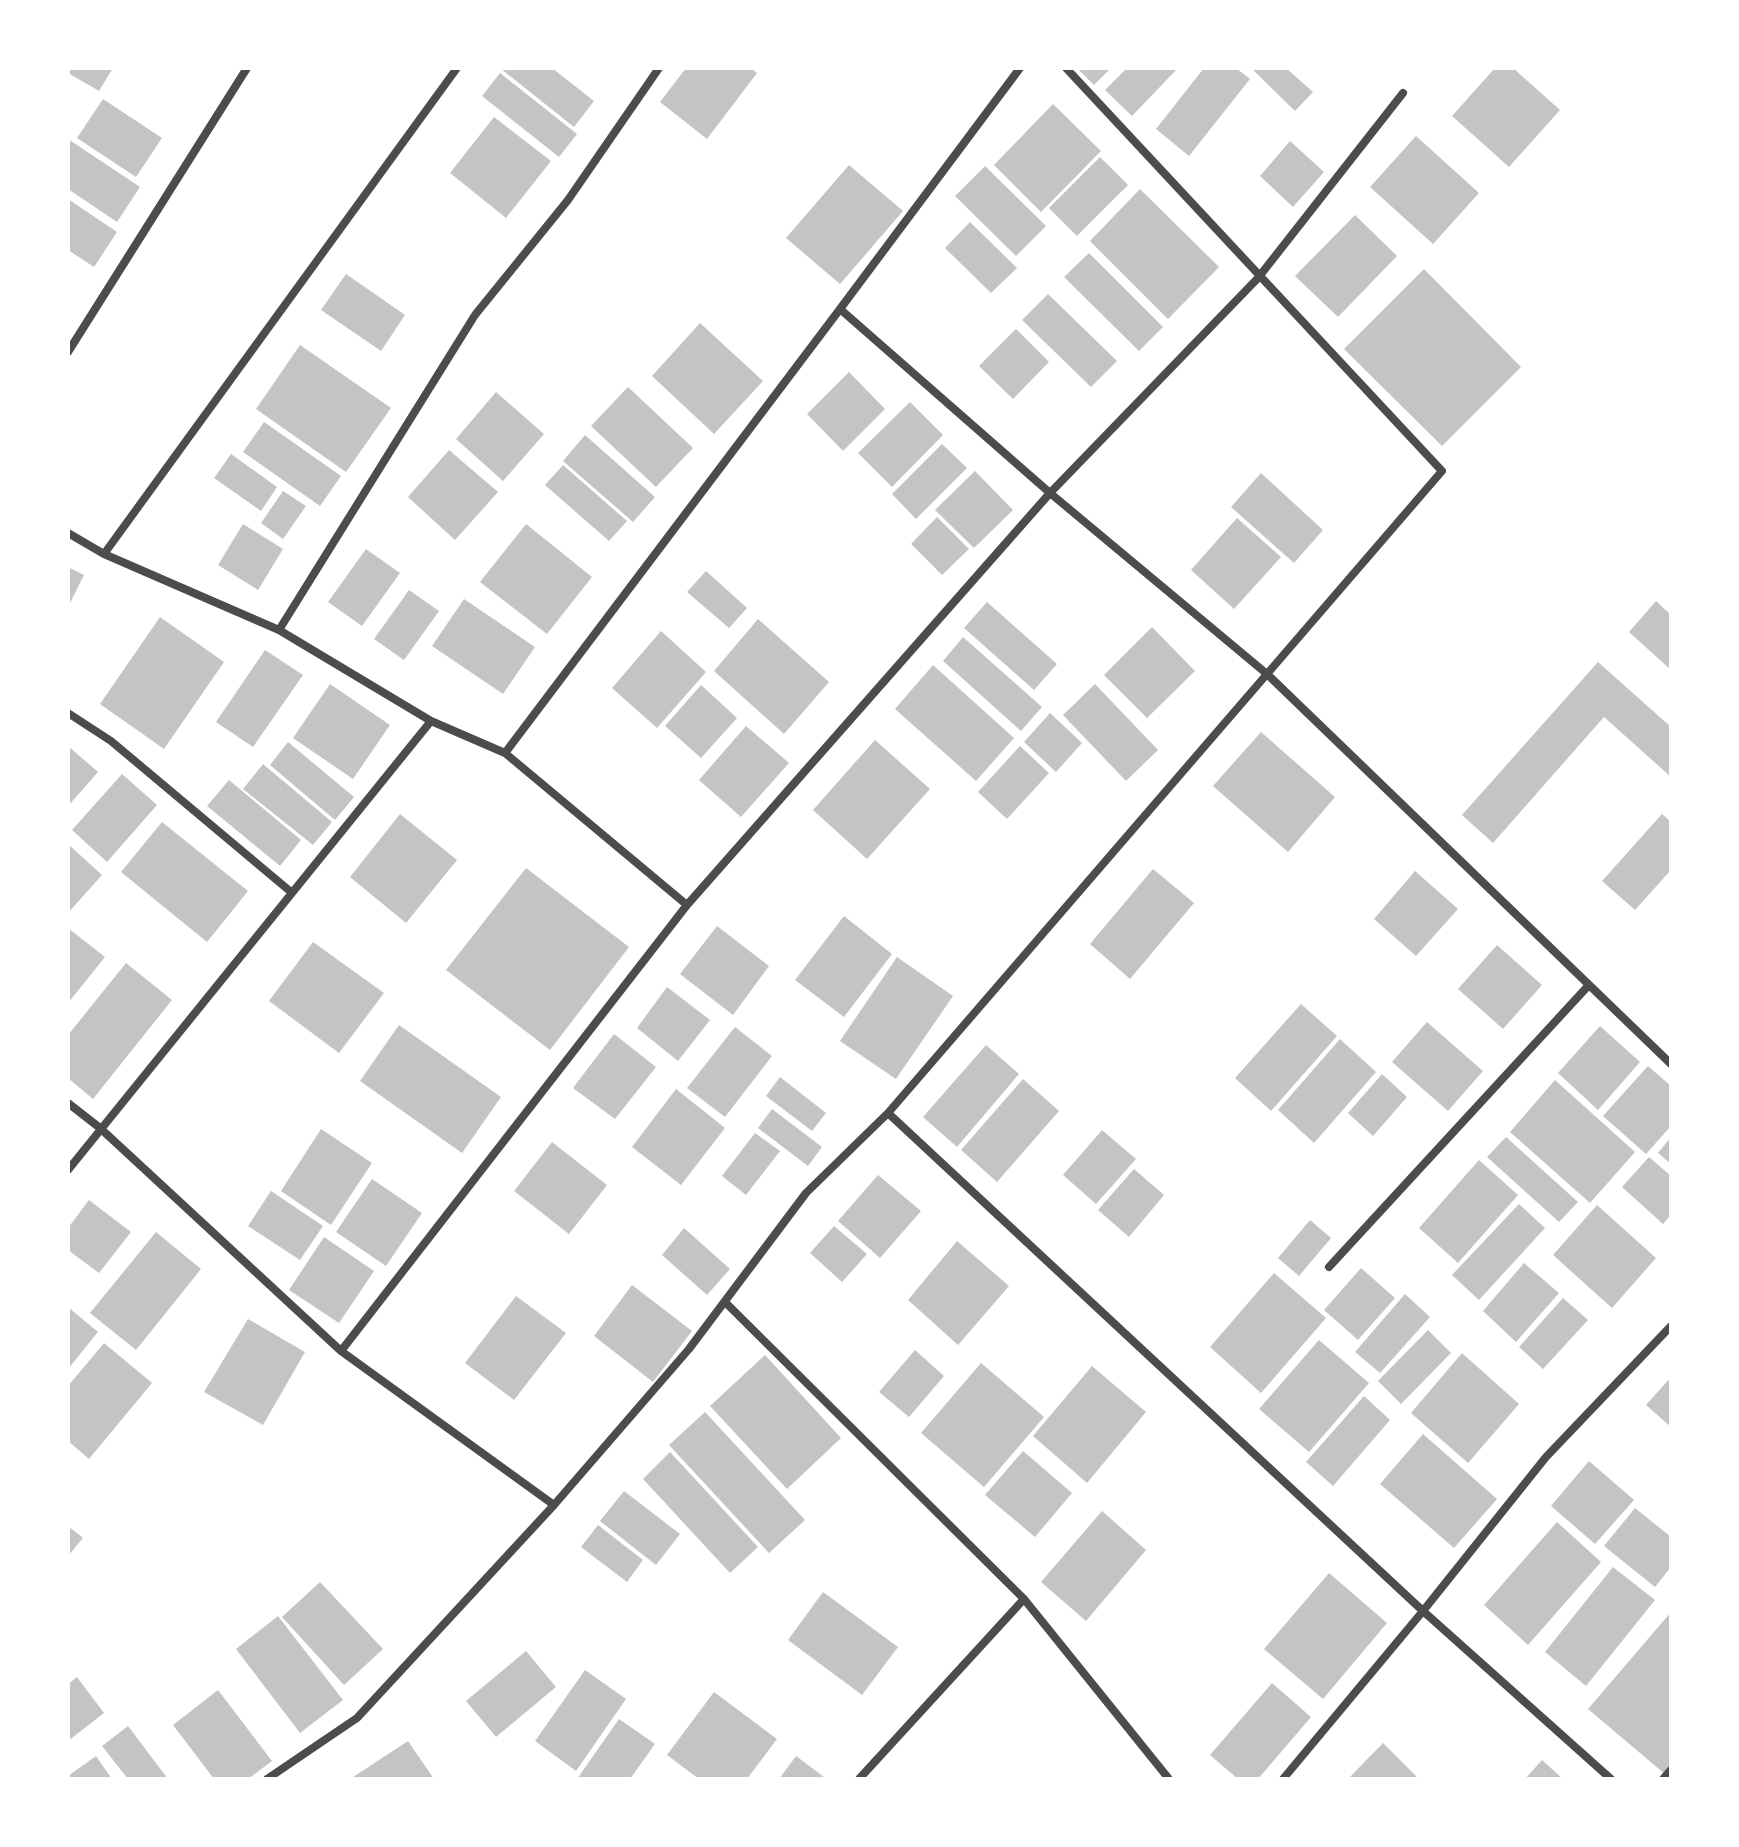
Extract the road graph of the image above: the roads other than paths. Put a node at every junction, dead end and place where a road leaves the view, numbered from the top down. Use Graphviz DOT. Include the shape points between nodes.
graph roads {
  1 [pos="247,68"];
  2 [pos="457,68"];
  3 [pos="659,68"];
  4 [pos="1020,68"];
  5 [pos="1066,68"];
  6 [pos="1403,93"];
  7 [pos="1258,278"];
  8 [pos="840,309"];
  9 [pos="68,352"];
  10 [pos="1050,493"];
  11 [pos="68,533"];
  12 [pos="104,554"];
  13 [pos="279,630"];
  14 [pos="1267,674"];
  15 [pos="68,713"];
  16 [pos="431,721"];
  17 [pos="505,753"];
  18 [pos="291,892"];
  19 [pos="687,905"];
  20 [pos="1588,986"];
  21 [pos="1671,1064"];
  22 [pos="68,1103"];
  23 [pos="888,1113"];
  24 [pos="100,1128"];
  25 [pos="68,1170"];
  26 [pos="1329,1267"];
  27 [pos="725,1302"];
  28 [pos="1671,1326"];
  29 [pos="341,1351"];
  30 [pos="554,1505"];
  31 [pos="1024,1599"];
  32 [pos="1423,1611"];
  33 [pos="1671,1770"];
  34 [pos="267,1779"];
  35 [pos="859,1779"];
  36 [pos="1169,1779"];
  37 [pos="1283,1779"];
  38 [pos="1611,1779"];
  39 [pos="1663,1779"];
  1 -- 9 [label="street"];
  2 -- 12 [label="street"];
  3 -- 13 [label="street" via="568,200 475,315"];
  4 -- 8 [label="street"];
  5 -- 7 [label="street"];
  6 -- 7 [label="street"];
  7 -- 10 [label="street"];
  7 -- 14 [label="street" via="1442,471"];
  8 -- 10 [label="street"];
  8 -- 17 [label="street"];
  10 -- 14 [label="street"];
  10 -- 19 [label="street"];
  11 -- 12 [label="street"];
  12 -- 13 [label="street"];
  13 -- 16 [label="street"];
  14 -- 20 [label="street"];
  14 -- 23 [label="street"];
  15 -- 18 [label="street" via="111,741"];
  16 -- 17 [label="street"];
  16 -- 18 [label="street"];
  17 -- 19 [label="street"];
  18 -- 24 [label="street"];
  19 -- 29 [label="street"];
  20 -- 21 [label="street"];
  20 -- 26 [label="street"];
  22 -- 24 [label="street"];
  23 -- 27 [label="street" via="806,1193"];
  23 -- 32 [label="street"];
  24 -- 25 [label="street"];
  24 -- 29 [label="street"];
  27 -- 30 [label="street"];
  27 -- 31 [label="street"];
  28 -- 32 [label="street" via="1546,1457"];
  29 -- 30 [label="street"];
  30 -- 34 [label="street" via="357,1718"];
  31 -- 35 [label="street"];
  31 -- 36 [label="street"];
  32 -- 37 [label="street"];
  32 -- 38 [label="street"];
  33 -- 39 [label="street"];
}
